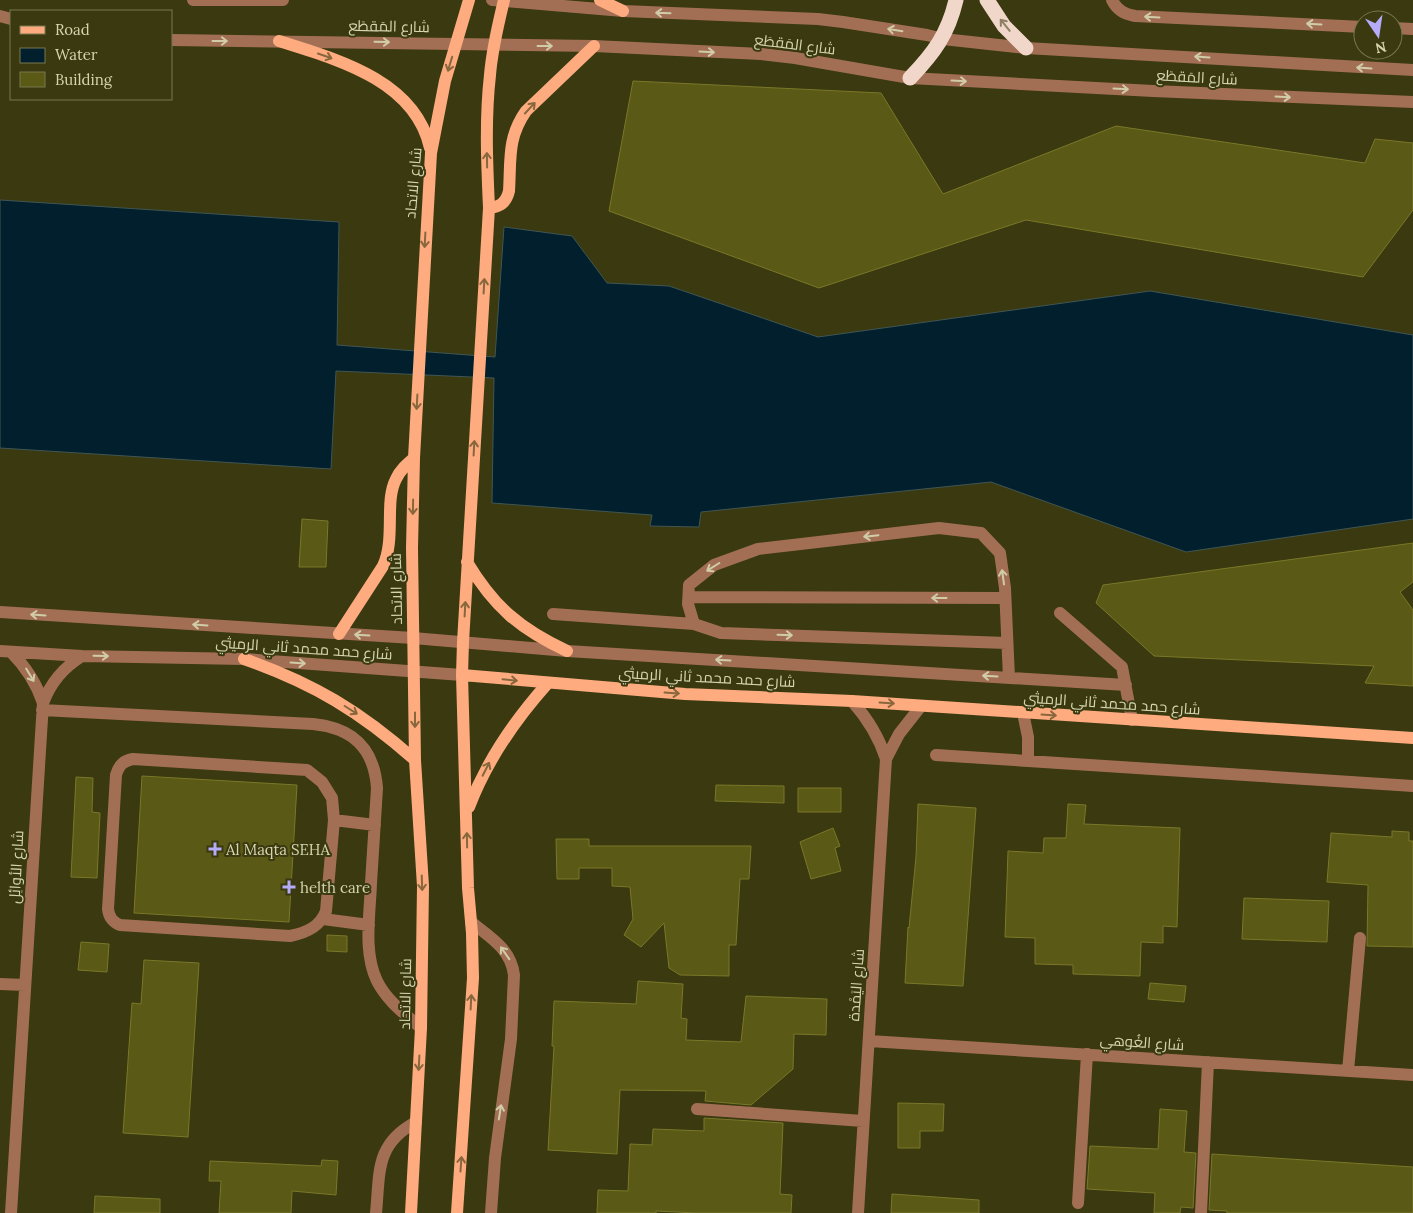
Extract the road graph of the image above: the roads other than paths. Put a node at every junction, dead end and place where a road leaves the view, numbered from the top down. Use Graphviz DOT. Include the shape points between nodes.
graph roads {
  1 [pos="193,0"];
  2 [pos="283,0"];
  3 [pos="469,0"];
  4 [pos="500,0"];
  5 [pos="600,0"];
  6 [pos="956,0"];
  7 [pos="987,0"];
  8 [pos="1112,0"];
  9 [pos="623,11"];
  10 [pos="1353,26"];
  11 [pos="942,39"];
  12 [pos="172,40"];
  13 [pos="278,41"];
  14 [pos="456,43"];
  15 [pos="494,46"];
  16 [pos="594,46"];
  17 [pos="1026,48"];
  18 [pos="1413,70"];
  19 [pos="910,78"];
  20 [pos="1413,102"];
  21 [pos="430,152"];
  22 [pos="489,208"];
  23 [pos="414,458"];
  24 [pos="467,562"];
  25 [pos="688,597"];
  26 [pos="1005,598"];
  27 [pos="0,612"];
  28 [pos="1060,613"];
  29 [pos="553,614"];
  30 [pos="694,624"];
  31 [pos="339,634"];
  32 [pos="413,638"];
  33 [pos="463,642"];
  34 [pos="1007,643"];
  35 [pos="6,651"];
  36 [pos="567,651"];
  37 [pos="82,656"];
  38 [pos="244,659"];
  39 [pos="415,672"];
  40 [pos="462,675"];
  41 [pos="1009,678"];
  42 [pos="547,684"];
  43 [pos="1126,685"];
  44 [pos="852,701"];
  45 [pos="42,706"];
  46 [pos="921,706"];
  47 [pos="1023,714"];
  48 [pos="1132,720"];
  49 [pos="1413,738"];
  50 [pos="936,756"];
  51 [pos="886,759"];
  52 [pos="415,760"];
  53 [pos="1028,761"];
  54 [pos="1413,786"];
  55 [pos="466,814"];
  56 [pos="334,820"];
  57 [pos="374,825"];
  58 [pos="323,919"];
  59 [pos="471,922"];
  60 [pos="369,925"];
  61 [pos="1360,938"];
  62 [pos="0,984"];
  63 [pos="25,985"];
  64 [pos="421,1028"];
  65 [pos="868,1041"];
  66 [pos="1087,1054"];
  67 [pos="1208,1062"];
  68 [pos="1348,1071"];
  69 [pos="1413,1075"];
  70 [pos="697,1109"];
  71 [pos="863,1121"];
  72 [pos="416,1122"];
  73 [pos="1078,1203"];
  74 [pos="11,1213"];
  75 [pos="376,1213"];
  76 [pos="411,1213"];
  77 [pos="457,1213"];
  78 [pos="491,1213"];
  79 [pos="858,1213"];
  80 [pos="1201,1213"];
  1 -- 2 [label="street"];
  3 -- 14 [label="main road, شارع الاتحاد"];
  4 -- 9 [label="street, شارع المَقطَع"];
  4 -- 15 [label="main road"];
  5 -- 9 [label="main road"];
  6 -- 11 [label="highway" via="952,19"];
  17 -- 7 [label="highway, one-way" via="1004,26"];
  10 -- 8 [label="street, one-way" via="1135,16 1116,8"];
  11 -- 9 [label="street, شارع المَقطَع, one-way" via="818,19"];
  11 -- 17 [label="street, شارع المَقطَع"];
  11 -- 19 [label="highway"];
  12 -- 13 [label="street, شارع المَقطَع, one-way"];
  13 -- 14 [label="street, شارع المَقطَع, one-way"];
  13 -- 21 [label="main road, one-way" via="346,64 386,86 414,112 422,124"];
  14 -- 15 [label="street, شارع المَقطَع"];
  14 -- 21 [label="main road, شارع الاتحاد, one-way" via="444,81"];
  15 -- 16 [label="street, شارع المَقطَع, one-way"];
  22 -- 15 [label="main road, one-way" via="487,105"];
  16 -- 19 [label="street, شارع المَقطَع, one-way" via="761,54"];
  22 -- 16 [label="main road, one-way" via="504,204 508,198 511,143 519,121"];
  18 -- 17 [label="street, شارع المَقطَع, one-way"];
  19 -- 20 [label="street, شارع المَقطَع, one-way"];
  21 -- 23 [label="main road, شارع الاتحاد, one-way"];
  24 -- 22 [label="main road, one-way"];
  23 -- 31 [label="main road" via="396,479 392,492 390,546 383,566"];
  23 -- 32 [label="main road, شارع الاتحاد, one-way"];
  33 -- 24 [label="main road, one-way"];
  24 -- 36 [label="main road" via="492,598 519,624"];
  26 -- 25 [label="street, one-way"];
  26 -- 25 [label="street, one-way" via="1000,553 981,533 939,528 758,549 714,565 689,585"];
  25 -- 30 [label="street"];
  26 -- 34 [label="street"];
  31 -- 27 [label="street, شارع حمد محمد ثاني الرميثي, one-way"];
  28 -- 43 [label="street" via="1122,667"];
  29 -- 30 [label="street"];
  30 -- 34 [label="street, one-way" via="721,633"];
  32 -- 31 [label="street, شارع حمد محمد ثاني الرميثي, one-way"];
  32 -- 33 [label="street, شارع حمد محمد ثاني الرميثي"];
  32 -- 39 [label="main road, شارع الاتحاد"];
  33 -- 36 [label="street, شارع حمد محمد ثاني الرميثي"];
  33 -- 40 [label="main road"];
  34 -- 41 [label="street"];
  35 -- 37 [label="street, شارع حمد محمد ثاني الرميثي"];
  35 -- 45 [label="street, شارع الأوائِل, one-way" via="30,675"];
  41 -- 36 [label="street, شارع حمد محمد ثاني الرميثي, one-way"];
  37 -- 38 [label="street, شارع حمد محمد ثاني الرميثي, one-way"];
  37 -- 45 [label="street, شارع الأوائِل" via="58,675"];
  38 -- 39 [label="street, شارع حمد محمد ثاني الرميثي, one-way"];
  38 -- 52 [label="main road, one-way" via="274,669 332,697 388,736"];
  39 -- 40 [label="street, شارع حمد محمد ثاني الرميثي"];
  39 -- 52 [label="main road, شارع الاتحاد, one-way"];
  40 -- 42 [label="main road, شارع حمد محمد ثاني الرميثي, one-way"];
  40 -- 55 [label="main road"];
  41 -- 43 [label="street, شارع حمد محمد ثاني الرميثي"];
  42 -- 44 [label="main road, شارع حمد محمد ثاني الرميثي, one-way"];
  55 -- 42 [label="main road, one-way" via="501,741"];
  43 -- 48 [label="street"];
  44 -- 46 [label="main road, شارع حمد محمد ثاني الرميثي, one-way"];
  44 -- 51 [label="street, شارع اليَمْدة" via="874,730"];
  45 -- 57 [label="street" via="328,725 354,738 372,760 377,788"];
  45 -- 63 [label="street, شارع الأوائِل"];
  46 -- 47 [label="main road, شارع حمد محمد ثاني الرميثي"];
  46 -- 51 [label="street, شارع اليَمْدة" via="899,734"];
  47 -- 48 [label="main road, شارع حمد محمد ثاني الرميثي, one-way"];
  47 -- 53 [label="street" via="1028,737"];
  48 -- 49 [label="main road, شارع حمد محمد ثاني الرميثي"];
  50 -- 53 [label="street"];
  51 -- 65 [label="street, شارع اليَمْدة"];
  52 -- 64 [label="main road, شارع الاتحاد, one-way" via="423,886"];
  53 -- 54 [label="street"];
  59 -- 55 [label="main road, one-way"];
  56 -- 57 [label="street"];
  56 -- 58 [label="street"];
  56 -- 58 [label="street" via="328,790 308,770 133,759 121,764 116,774 108,909 115,923 290,936 309,930"];
  57 -- 60 [label="street"];
  58 -- 60 [label="street"];
  77 -- 59 [label="main road, one-way" via="473,978"];
  78 -- 59 [label="street, one-way" via="494,1158 511,1039 514,975 504,950"];
  60 -- 64 [label="street" via="370,958 377,980 389,1000"];
  61 -- 68 [label="street"];
  62 -- 63 [label="street"];
  63 -- 74 [label="street, شارع الأوائِل"];
  64 -- 72 [label="main road, شارع الاتحاد, one-way"];
  65 -- 66 [label="street, شارع الغُوهي"];
  65 -- 71 [label="street, شارع اليَمْدة"];
  66 -- 67 [label="street, شارع الغُوهي"];
  66 -- 73 [label="street"];
  67 -- 68 [label="street, شارع الغُوهي"];
  67 -- 80 [label="street"];
  68 -- 69 [label="street, شارع الغُوهي"];
  70 -- 71 [label="street"];
  71 -- 79 [label="street, شارع اليَمْدة"];
  72 -- 75 [label="street" via="392,1140 384,1153"];
  72 -- 76 [label="main road, شارع الاتحاد"];
}
